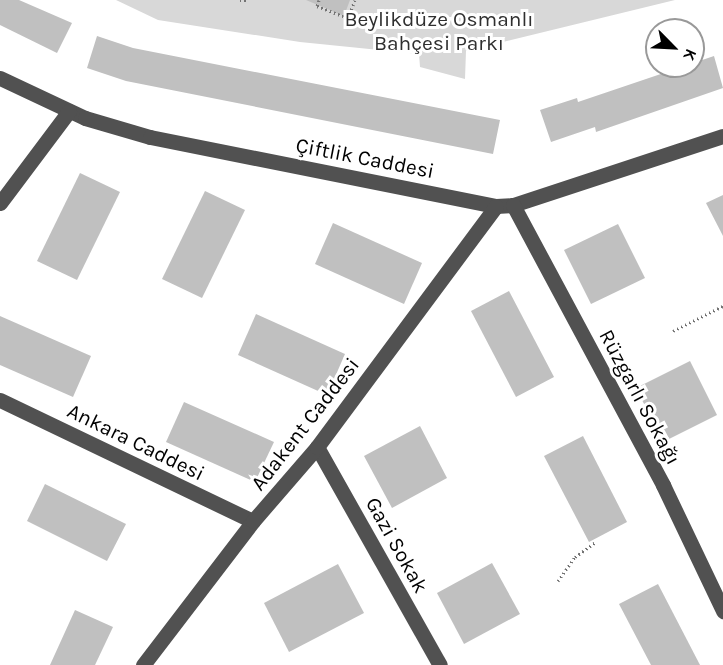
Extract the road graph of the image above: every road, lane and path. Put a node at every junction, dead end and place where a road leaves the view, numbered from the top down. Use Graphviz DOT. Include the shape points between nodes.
graph roads {
  1 [pos="240,0"];
  2 [pos="247,0"];
  3 [pos="319,0"];
  4 [pos="355,0"];
  5 [pos="0,78"];
  6 [pos="69,111"];
  7 [pos="723,136"];
  8 [pos="0,203"];
  9 [pos="513,205"];
  10 [pos="496,206"];
  11 [pos="723,306"];
  12 [pos="673,331"];
  13 [pos="0,400"];
  14 [pos="317,447"];
  15 [pos="253,521"];
  16 [pos="596,542"];
  17 [pos="558,581"];
  18 [pos="723,611"];
  19 [pos="143,665"];
  20 [pos="440,665"];
  1 -- 2 [label="path"];
  3 -- 4 [label="path" via="316,6 348,18"];
  5 -- 6 [label="street, Çiftlik Caddesi"];
  6 -- 8 [label="street"];
  6 -- 10 [label="street, Çiftlik Caddesi" via="150,137"];
  7 -- 9 [label="street, Çiftlik Caddesi"];
  9 -- 10 [label="street, Çiftlik Caddesi"];
  9 -- 18 [label="street, Rüzgarlı Sokağı" via="663,485"];
  10 -- 14 [label="street, Adakent Caddesi"];
  11 -- 12 [label="path"];
  13 -- 15 [label="street, Ankara Caddesi"];
  14 -- 15 [label="street, Adakent Caddesi"];
  14 -- 20 [label="street, Gazi Sokak"];
  15 -- 19 [label="street, Adakent Caddesi"];
  16 -- 17 [label="path" via="575,557"];
}
